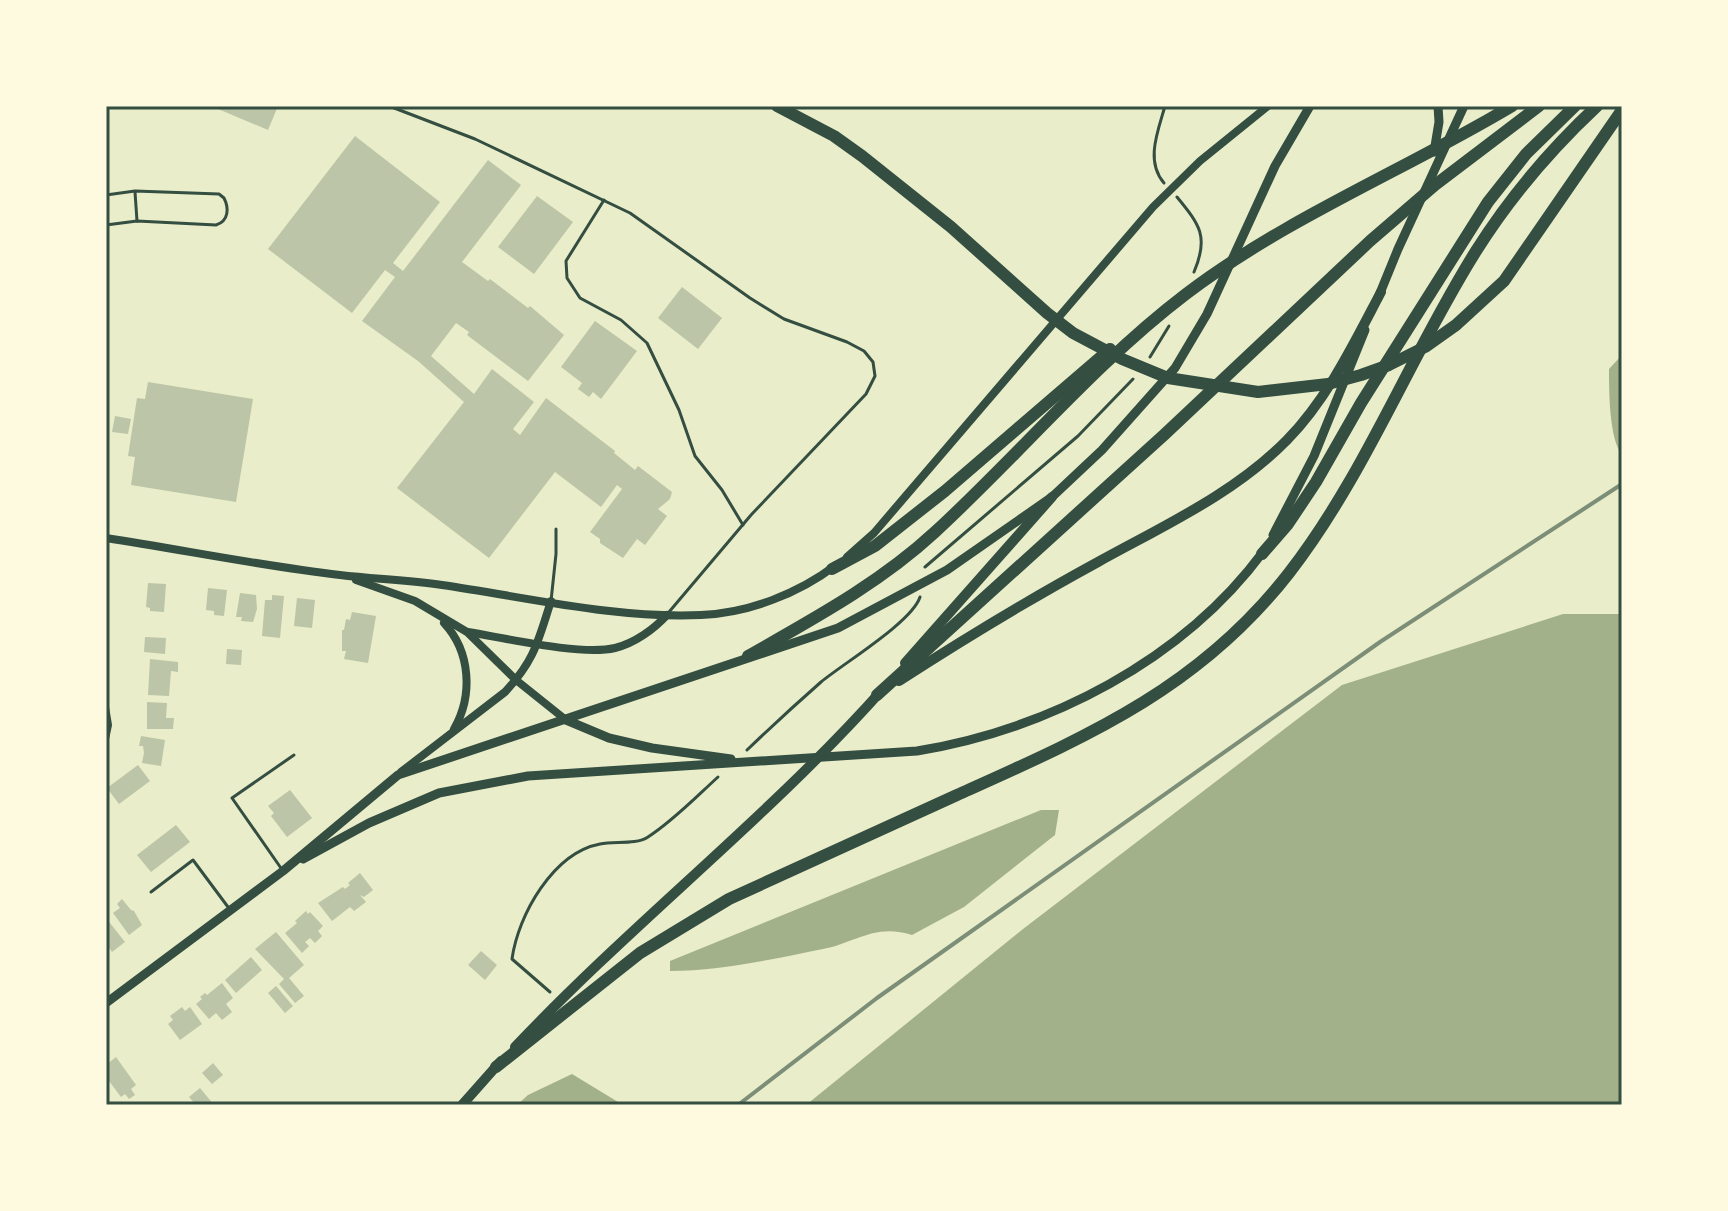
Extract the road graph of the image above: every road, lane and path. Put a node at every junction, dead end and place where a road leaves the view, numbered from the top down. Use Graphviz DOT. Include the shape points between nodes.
graph roads {
  1 [pos="389,106"];
  2 [pos="777,106"];
  3 [pos="1268,106"];
  4 [pos="1310,106"];
  5 [pos="1438,106"];
  6 [pos="1464,106"];
  7 [pos="1512,106"];
  8 [pos="1539,106"];
  9 [pos="1575,106"];
  10 [pos="1597,106"];
  11 [pos="1622,110"];
  12 [pos="1430,179"];
  13 [pos="135,191"];
  14 [pos="106,195"];
  15 [pos="604,200"];
  16 [pos="137,221"];
  17 [pos="106,225"];
  18 [pos="1381,292"];
  19 [pos="1150,323"];
  20 [pos="1052,497"];
  21 [pos="743,525"];
  22 [pos="556,529"];
  23 [pos="106,538"];
  24 [pos="1262,554"];
  25 [pos="832,569"];
  26 [pos="339,575"];
  27 [pos="551,601"];
  28 [pos="432,611"];
  29 [pos="667,615"];
  30 [pos="467,632"];
  31 [pos="538,643"];
  32 [pos="748,656"];
  33 [pos="516,680"];
  34 [pos="877,695"];
  35 [pos="106,707"];
  36 [pos="566,720"];
  37 [pos="451,734"];
  38 [pos="106,739"];
  39 [pos="294,755"];
  40 [pos="750,762"];
  41 [pos="398,775"];
  42 [pos="283,871"];
  43 [pos="151,892"];
  44 [pos="230,910"];
  45 [pos="106,1003"];
  46 [pos="496,1067"];
  47 [pos="462,1105"];
  1 -- 15 [label="lane" via="475,139"];
  2 -- 11 [label="highway" via="834,136 893,181 1073,333 1168,378 1258,392 1339,381 1389,365 1456,325 1504,281"];
  3 -- 25 [label="street" via="1153,207 874,533"];
  4 -- 20 [label="main road" via="1175,368"];
  5 -- 12 [label="main road"];
  6 -- 12 [label="main road"];
  7 -- 19 [label="highway" via="1274,236"];
  8 -- 34 [label="highway" via="1370,241"];
  9 -- 24 [label="highway" via="1526,154 1488,202 1316,482"];
  10 -- 46 [label="highway" via="1510,201 1475,253 1321,529 1288,575 1222,645 1174,684 1086,737 729,899 675,930"];
  12 -- 18 [label="main road"];
  13 -- 14 [label="lane"];
  13 -- 16 [label="lane"];
  13 -- 16 [label="lane" via="219,194 228,205 225,220 216,225"];
  15 -- 21 [label="lane" via="566,261 567,278 580,298 621,320 647,343 695,456"];
  15 -- 21 [label="lane" via="784,319 847,342 873,362 874,378 866,394"];
  16 -- 17 [label="lane"];
  18 -- 24 [label="main road" via="1314,456"];
  18 -- 34 [label="main road" via="1325,391 1258,468"];
  19 -- 25 [label="highway" via="1110,349 875,546"];
  19 -- 32 [label="highway" via="914,550 851,597"];
  20 -- 32 [label="main road" via="947,570 855,621"];
  20 -- 34 [label="main road"];
  21 -- 29 [label="lane"];
  22 -- 27 [label="lane"];
  23 -- 26 [label="street"];
  24 -- 40 [label="main road" via="1181,636 1103,688 1033,721 930,749"];
  25 -- 29 [label="street" via="770,601 738,610"];
  26 -- 27 [label="street"];
  26 -- 28 [label="street"];
  27 -- 29 [label="street"];
  27 -- 31 [label="street"];
  28 -- 30 [label="street"];
  28 -- 37 [label="street" via="464,660 464,707"];
  29 -- 31 [label="street" via="633,641 614,648"];
  30 -- 31 [label="street"];
  30 -- 33 [label="street"];
  31 -- 33 [label="street"];
  32 -- 36 [label="main road"];
  33 -- 36 [label="street"];
  33 -- 37 [label="street"];
  34 -- 46 [label="main road"];
  35 -- 38 [label="street"];
  36 -- 40 [label="main road" via="652,748"];
  36 -- 41 [label="main road"];
  37 -- 41 [label="street"];
  39 -- 42 [label="lane" via="232,798"];
  40 -- 42 [label="main road" via="528,776 439,793 369,823"];
  41 -- 42 [label="main road"];
  42 -- 44 [label="main road"];
  43 -- 44 [label="lane" via="193,860"];
  44 -- 45 [label="main road"];
  46 -- 47 [label="main road"];
}
